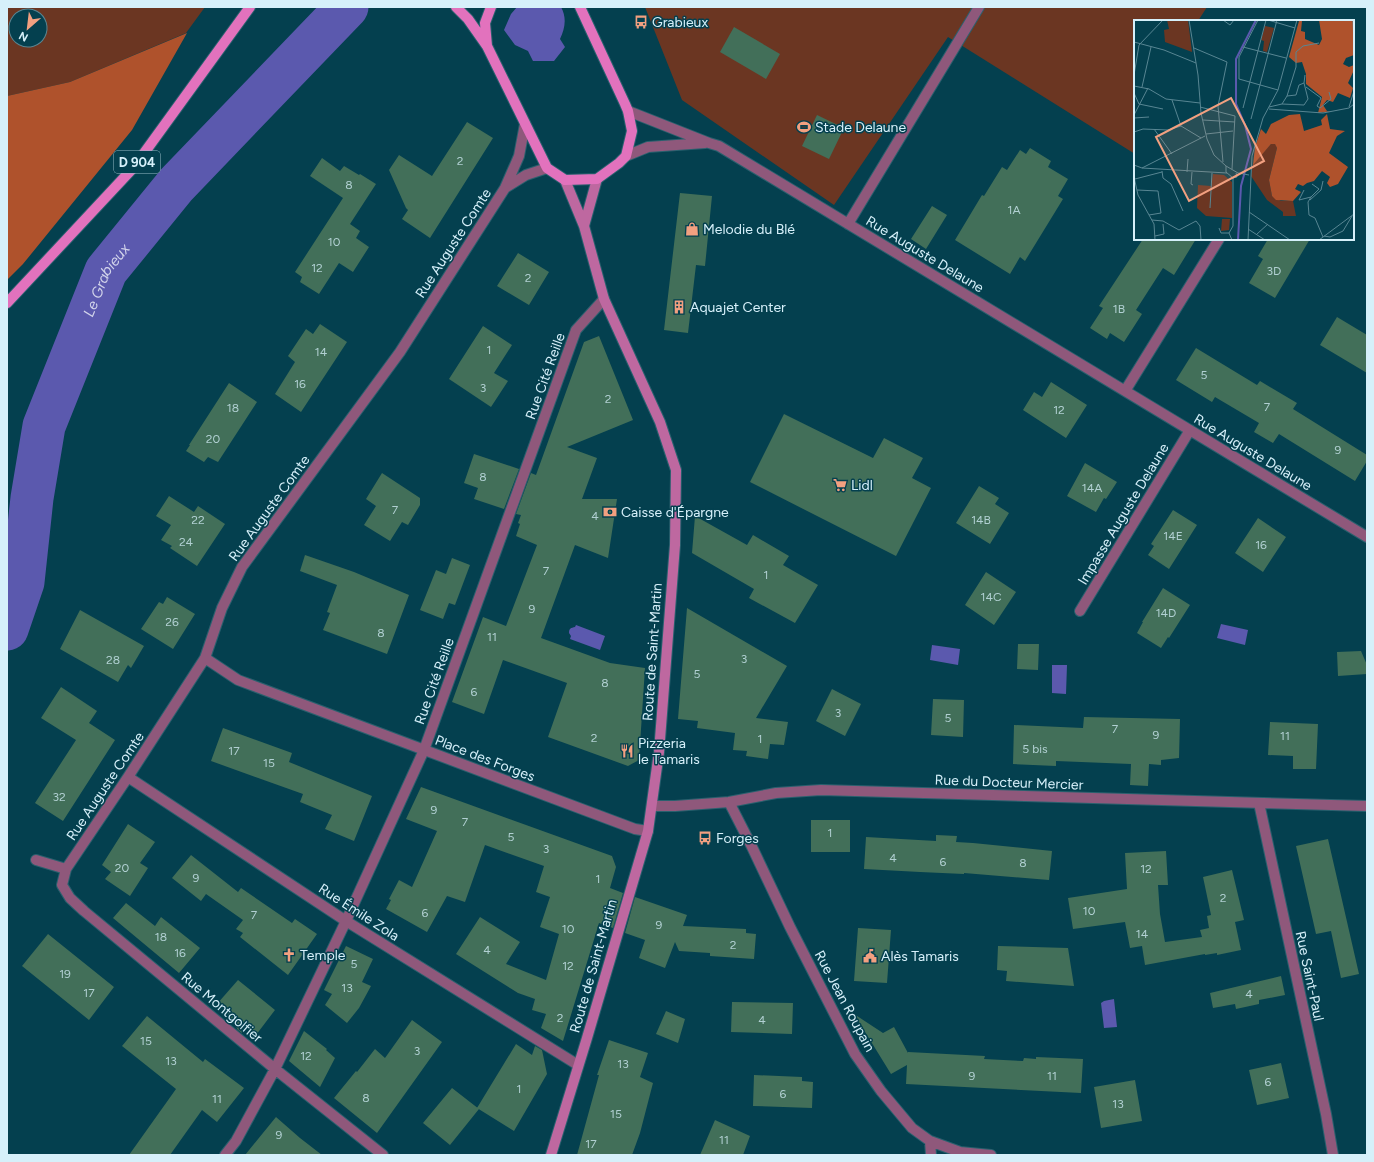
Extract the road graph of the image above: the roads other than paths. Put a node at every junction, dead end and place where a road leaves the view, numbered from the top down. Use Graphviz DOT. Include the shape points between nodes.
graph roads {
  1 [pos="250,7"];
  2 [pos="456,7"];
  3 [pos="492,7"];
  4 [pos="580,7"];
  5 [pos="979,7"];
  6 [pos="487,46"];
  7 [pos="628,111"];
  8 [pos="525,124"];
  9 [pos="709,143"];
  10 [pos="626,156"];
  11 [pos="547,168"];
  12 [pos="597,179"];
  13 [pos="565,180"];
  14 [pos="505,188"];
  15 [pos="848,224"];
  16 [pos="584,226"];
  17 [pos="1218,240"];
  18 [pos="604,299"];
  19 [pos="7,303"];
  20 [pos="1125,391"];
  21 [pos="1190,430"];
  22 [pos="1367,537"];
  23 [pos="1080,612"];
  24 [pos="205,658"];
  25 [pos="424,750"];
  26 [pos="128,777"];
  27 [pos="729,802"];
  28 [pos="1259,802"];
  29 [pos="652,806"];
  30 [pos="1367,806"];
  31 [pos="648,831"];
  32 [pos="36,860"];
  33 [pos="66,869"];
  34 [pos="346,921"];
  35 [pos="578,1065"];
  36 [pos="275,1069"];
  37 [pos="930,1141"];
  38 [pos="225,1155"];
  39 [pos="383,1155"];
  40 [pos="551,1155"];
  41 [pos="931,1155"];
  42 [pos="991,1155"];
  43 [pos="1333,1155"];
  1 -- 19 [label="main road, D 904" via="134,167"];
  2 -- 6 [label="main road"];
  3 -- 6 [label="main road" via="485,23"];
  4 -- 7 [label="main road"];
  5 -- 15 [label="street"];
  6 -- 8 [label="main road"];
  7 -- 9 [label="street, Rue Auguste Delaune"];
  7 -- 10 [label="main road" via="632,131"];
  8 -- 11 [label="main road"];
  8 -- 14 [label="street, Rue Auguste Comte" via="518,156"];
  9 -- 10 [label="street, Rue Auguste Delaune" via="648,147"];
  9 -- 15 [label="street, Rue Auguste Delaune" via="719,146"];
  10 -- 12 [label="main road"];
  11 -- 13 [label="main road"];
  11 -- 14 [label="street, Rue Auguste Comte" via="526,175"];
  12 -- 13 [label="main road"];
  12 -- 16 [label="main road"];
  13 -- 16 [label="main road, Route de Saint-Martin"];
  14 -- 24 [label="street, Rue Auguste Comte" via="400,352 242,567 222,608"];
  15 -- 20 [label="street, Rue Auguste Delaune"];
  16 -- 18 [label="main road, Route de Saint-Martin"];
  17 -- 20 [label="street"];
  18 -- 25 [label="street, Rue Cité Reille" via="576,330"];
  18 -- 29 [label="main road, Route de Saint-Martin" via="660,422 676,470 675,545 659,752"];
  20 -- 21 [label="street, Rue Auguste Delaune"];
  21 -- 22 [label="street, Rue Auguste Delaune"];
  21 -- 23 [label="street, Impasse Auguste Delaune"];
  24 -- 25 [label="street, Place des Forges" via="238,680"];
  24 -- 26 [label="street, Rue Auguste Comte"];
  25 -- 31 [label="street, Place des Forges" via="634,829"];
  25 -- 34 [label="street, Rue Cité Reille"];
  26 -- 33 [label="street, Rue Auguste Comte"];
  26 -- 34 [label="street, Rue Émile Zola"];
  27 -- 28 [label="street, Rue du Docteur Mercier" via="776,793 820,790"];
  27 -- 29 [label="street, Rue du Docteur Mercier"];
  27 -- 37 [label="street, Rue Jean Roupain" via="855,1054 880,1092 912,1128"];
  28 -- 30 [label="street, Rue du Docteur Mercier"];
  28 -- 43 [label="street, Rue Saint-Paul"];
  29 -- 31 [label="main road, Route de Saint-Martin"];
  31 -- 35 [label="main road, Route de Saint-Martin"];
  32 -- 33 [label="street"];
  33 -- 36 [label="street, Rue Montgolfier" via="62,885 70,898"];
  34 -- 35 [label="street, Rue Émile Zola"];
  34 -- 36 [label="street, Rue Cité Reille"];
  35 -- 40 [label="main road, Route de Saint-Martin"];
  36 -- 38 [label="street, Rue Cité Reille" via="236,1141"];
  36 -- 39 [label="street, Rue Montgolfier"];
  37 -- 41 [label="street"];
  37 -- 42 [label="street, Rue Jean Roupain" via="960,1152"];
}
